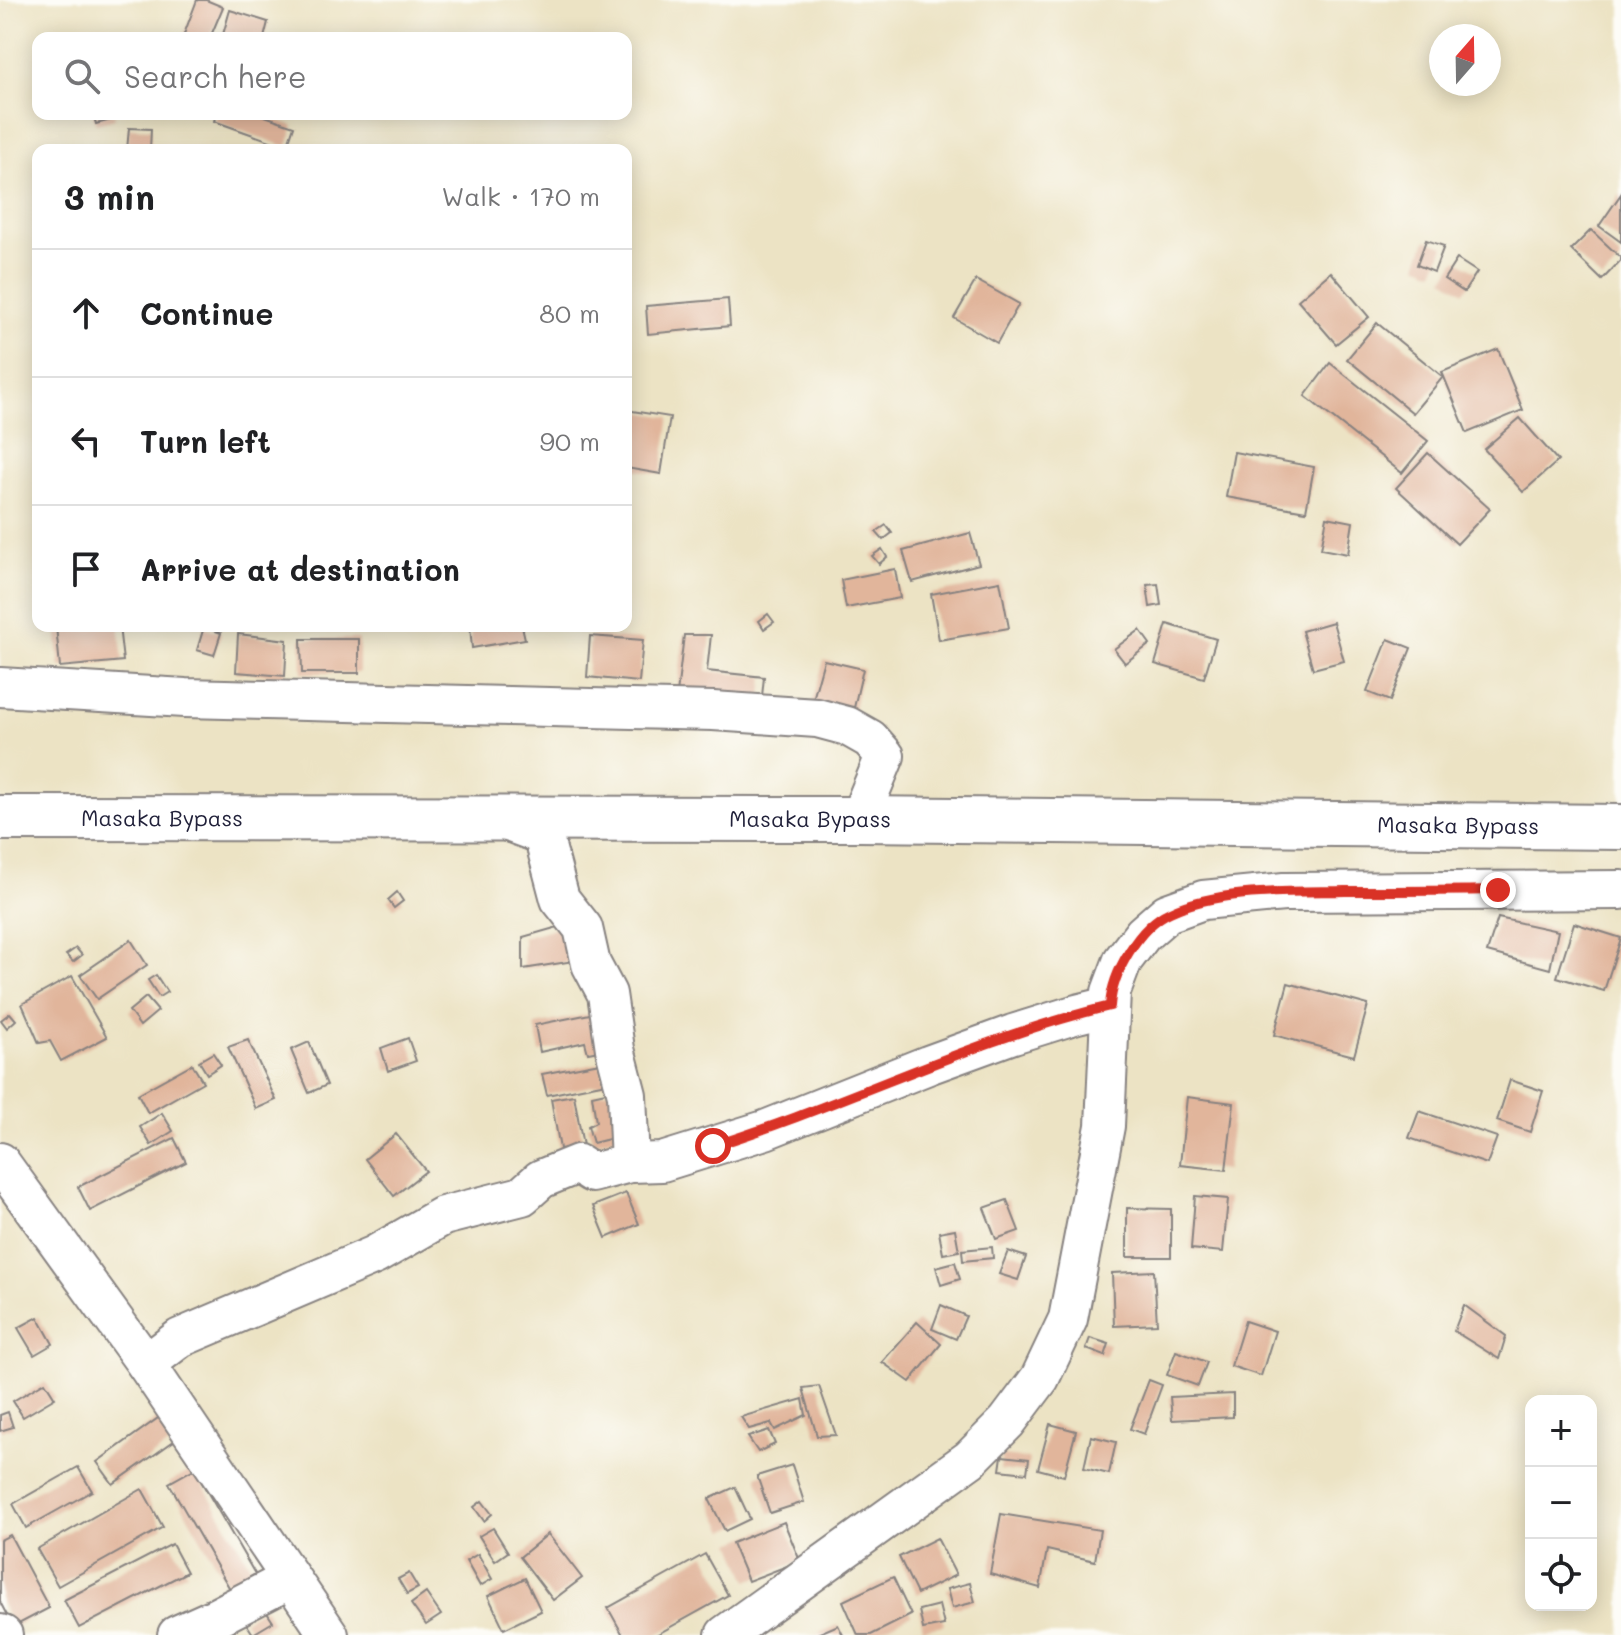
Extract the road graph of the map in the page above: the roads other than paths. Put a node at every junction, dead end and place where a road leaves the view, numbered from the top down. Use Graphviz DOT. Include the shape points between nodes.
graph roads {
  1 [pos="0,687"];
  2 [pos="0,818"];
  3 [pos="498,818"];
  4 [pos="859,819"];
  5 [pos="1621,827"];
  6 [pos="1621,890"];
  7 [pos="1110,1006"];
  8 [pos="0,1162"];
  9 [pos="630,1163"];
  10 [pos="146,1364"];
  11 [pos="290,1579"];
  12 [pos="177,1635"];
  13 [pos="329,1635"];
  14 [pos="725,1635"];
  1 -- 4 [label="street" via="817,718 847,726 870,739 885,756"];
  2 -- 3 [label="highway, Masaka Bypass"];
  3 -- 4 [label="highway, Masaka Bypass"];
  3 -- 9 [label="street" via="543,835 560,899 583,928 591,964 607,994 627,1095"];
  4 -- 5 [label="highway, Masaka Bypass"];
  6 -- 7 [label="street" via="1284,892 1203,900 1167,913 1143,934 1123,960"];
  7 -- 9 [label="street" via="928,1065 765,1130 662,1162"];
  7 -- 14 [label="street" via="1105,1126 1068,1319 1040,1378 970,1459"];
  8 -- 10 [label="street"];
  9 -- 10 [label="street" via="592,1173 578,1164 541,1179 522,1196 443,1216 375,1255 180,1338"];
  10 -- 11 [label="street"];
  11 -- 12 [label="street"];
  11 -- 13 [label="street"];
}
